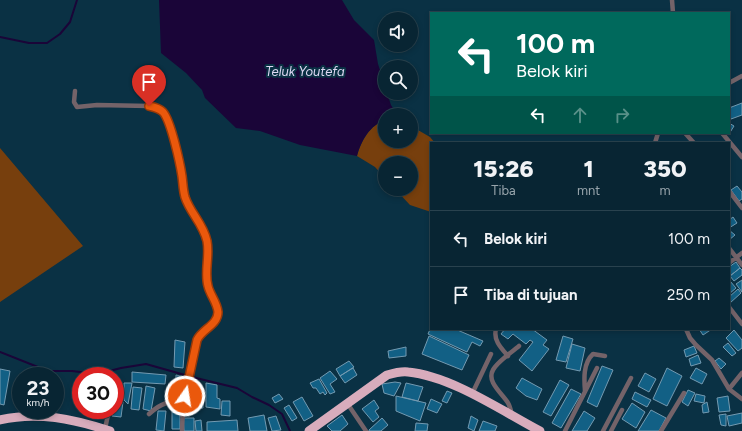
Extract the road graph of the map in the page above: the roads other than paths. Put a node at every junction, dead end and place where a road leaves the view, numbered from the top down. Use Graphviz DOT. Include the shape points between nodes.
graph roads {
  1 [pos="672,0"];
  2 [pos="673,12"];
  3 [pos="742,76"];
  4 [pos="730,82"];
  5 [pos="75,91"];
  6 [pos="686,134"];
  7 [pos="723,134"];
  8 [pos="693,142"];
  9 [pos="730,142"];
  10 [pos="730,143"];
  11 [pos="742,157"];
  12 [pos="730,192"];
  13 [pos="742,208"];
  14 [pos="730,249"];
  15 [pos="742,253"];
  16 [pos="736,257"];
  17 [pos="730,262"];
  18 [pos="742,265"];
  19 [pos="730,308"];
  20 [pos="742,324"];
  21 [pos="496,330"];
  22 [pos="686,330"];
  23 [pos="519,346"];
  24 [pos="491,354"];
  25 [pos="508,356"];
  26 [pos="605,356"];
  27 [pos="597,368"];
  28 [pos="742,373"];
  29 [pos="631,378"];
  30 [pos="729,389"];
  31 [pos="585,391"];
  32 [pos="684,393"];
  33 [pos="472,394"];
  34 [pos="742,399"];
  35 [pos="185,402"];
  36 [pos="348,403"];
  37 [pos="622,410"];
  38 [pos="149,414"];
  39 [pos="512,417"];
  40 [pos="108,419"];
  41 [pos="0,420"];
  42 [pos="107,430"];
  43 [pos="182,431"];
  44 [pos="309,431"];
  45 [pos="366,431"];
  46 [pos="540,431"];
  47 [pos="565,431"];
  48 [pos="603,431"];
  49 [pos="611,431"];
  50 [pos="661,431"];
  1 -- 2 [label="street"];
  3 -- 4 [label="street"];
  5 -- 35 [label="street" via="74,102 77,107 149,106 162,112 169,123 185,197 206,239 207,286 218,312 215,321 197,340"];
  6 -- 8 [label="street"];
  7 -- 9 [label="street"];
  10 -- 11 [label="street"];
  12 -- 13 [label="street"];
  14 -- 16 [label="street"];
  15 -- 16 [label="street"];
  16 -- 17 [label="street"];
  16 -- 18 [label="street"];
  19 -- 20 [label="street"];
  21 -- 25 [label="street" via="496,340"];
  22 -- 30 [label="street" via="690,338 712,360"];
  23 -- 25 [label="street"];
  24 -- 33 [label="street"];
  25 -- 39 [label="street" via="492,370 491,375 495,386 508,402"];
  26 -- 31 [label="street" via="594,354 591,357 585,371"];
  27 -- 31 [label="street"];
  28 -- 30 [label="street"];
  29 -- 48 [label="street"];
  30 -- 34 [label="street"];
  31 -- 47 [label="street"];
  32 -- 50 [label="street"];
  33 -- 36 [label="highway" via="443,381 409,372 399,372 387,375"];
  33 -- 39 [label="highway"];
  35 -- 38 [label="street" via="161,404"];
  35 -- 43 [label="street"];
  36 -- 44 [label="highway"];
  36 -- 45 [label="street"];
  37 -- 49 [label="street"];
  39 -- 46 [label="highway"];
  40 -- 42 [label="street"];
  41 -- 42 [label="highway" via="12,417 64,418"];
}
